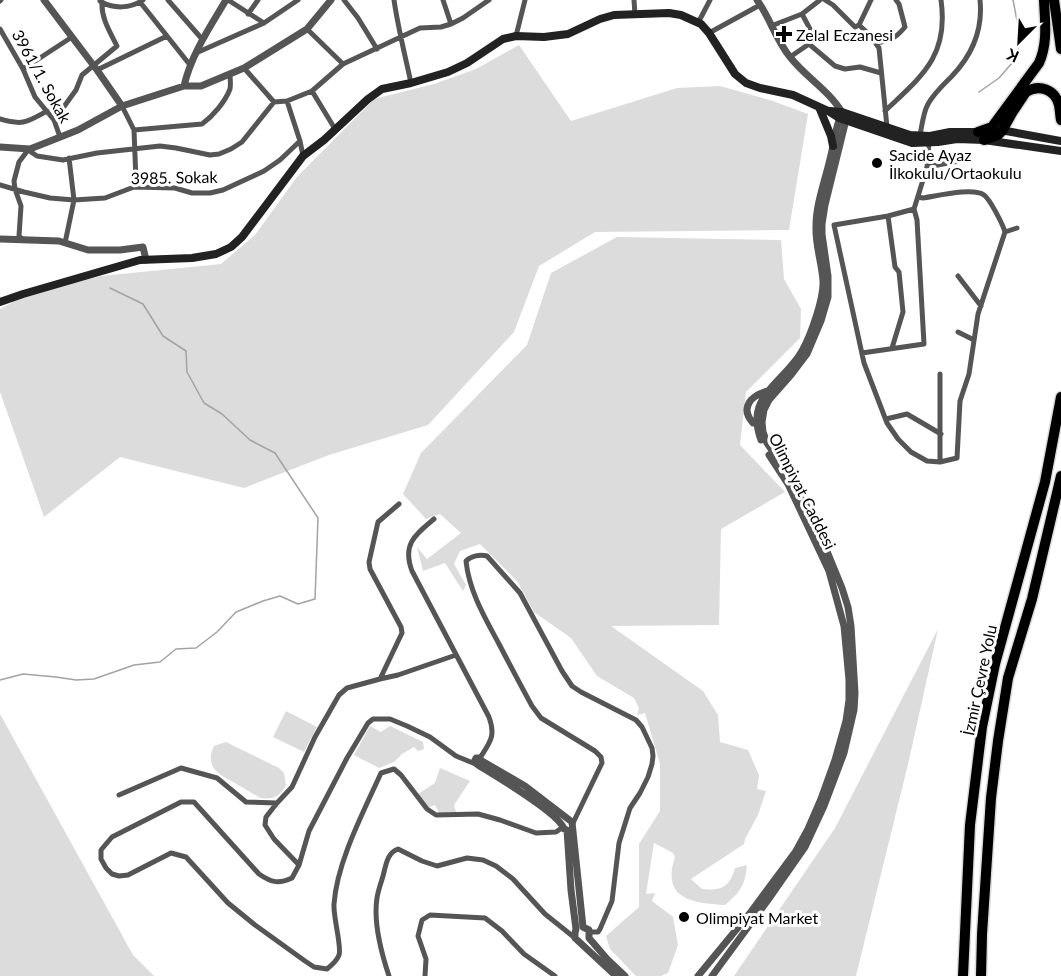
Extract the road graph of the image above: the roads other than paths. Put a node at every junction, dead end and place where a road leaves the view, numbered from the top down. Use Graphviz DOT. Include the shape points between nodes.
graph roads {
  1 [pos="44,0"];
  2 [pos="168,0"];
  3 [pos="227,0"];
  4 [pos="258,0"];
  5 [pos="298,0"];
  6 [pos="331,0"];
  7 [pos="344,0"];
  8 [pos="394,0"];
  9 [pos="443,0"];
  10 [pos="487,0"];
  11 [pos="525,0"];
  12 [pos="634,0"];
  13 [pos="710,0"];
  14 [pos="820,0"];
  15 [pos="825,0"];
  16 [pos="871,0"];
  17 [pos="941,0"];
  18 [pos="980,0"];
  19 [pos="1044,0"];
  20 [pos="1054,0"];
  21 [pos="100,1"];
  22 [pos="142,1"];
  23 [pos="900,1"];
  24 [pos="759,2"];
  25 [pos="111,3"];
  26 [pos="248,14"];
  27 [pos="802,14"];
  28 [pos="635,15"];
  29 [pos="698,22"];
  30 [pos="264,23"];
  31 [pos="451,24"];
  32 [pos="860,25"];
  33 [pos="771,26"];
  34 [pos="0,29"];
  35 [pos="307,29"];
  36 [pos="709,33"];
  37 [pos="167,36"];
  38 [pos="401,36"];
  39 [pos="516,36"];
  40 [pos="72,37"];
  41 [pos="202,39"];
  42 [pos="876,43"];
  43 [pos="808,44"];
  44 [pos="377,49"];
  45 [pos="1061,49"];
  46 [pos="196,53"];
  47 [pos="790,57"];
  48 [pos="343,64"];
  49 [pos="190,65"];
  50 [pos="95,68"];
  51 [pos="244,68"];
  52 [pos="23,69"];
  53 [pos="881,72"];
  54 [pos="230,74"];
  55 [pos="411,83"];
  56 [pos="184,86"];
  57 [pos="312,91"];
  58 [pos="287,100"];
  59 [pos="274,102"];
  60 [pos="122,105"];
  61 [pos="819,106"];
  62 [pos="47,111"];
  63 [pos="885,111"];
  64 [pos="842,117"];
  65 [pos="0,119"];
  66 [pos="1061,120"];
  67 [pos="56,125"];
  68 [pos="887,127"];
  69 [pos="335,129"];
  70 [pos="134,130"];
  71 [pos="1001,132"];
  72 [pos="920,135"];
  73 [pos="981,136"];
  74 [pos="60,137"];
  75 [pos="300,141"];
  76 [pos="1061,141"];
  77 [pos="929,143"];
  78 [pos="833,146"];
  79 [pos="0,147"];
  80 [pos="135,149"];
  81 [pos="28,150"];
  82 [pos="1061,151"];
  83 [pos="303,156"];
  84 [pos="69,158"];
  85 [pos="959,161"];
  86 [pos="927,167"];
  87 [pos="0,185"];
  88 [pos="134,187"];
  89 [pos="15,189"];
  90 [pos="918,196"];
  91 [pos="74,200"];
  92 [pos="914,209"];
  93 [pos="888,216"];
  94 [pos="1017,228"];
  95 [pos="1005,232"];
  96 [pos="0,239"];
  97 [pos="22,239"];
  98 [pos="65,243"];
  99 [pos="146,260"];
  100 [pos="958,276"];
  101 [pos="0,302"];
  102 [pos="981,306"];
  103 [pos="958,332"];
  104 [pos="974,340"];
  105 [pos="892,348"];
  106 [pos="862,353"];
  107 [pos="940,374"];
  108 [pos="1061,397"];
  109 [pos="764,410"];
  110 [pos="886,419"];
  111 [pos="756,422"];
  112 [pos="940,434"];
  113 [pos="940,462"];
  114 [pos="1061,476"];
  115 [pos="399,504"];
  116 [pos="434,519"];
  117 [pos="456,655"];
  118 [pos="380,678"];
  119 [pos="480,761"];
  120 [pos="119,795"];
  121 [pos="277,803"];
  122 [pos="568,825"];
  123 [pos="299,865"];
  124 [pos="580,928"];
  125 [pos="589,935"];
  126 [pos="578,940"];
  127 [pos="389,976"];
  128 [pos="425,976"];
  129 [pos="555,976"];
  130 [pos="616,976"];
  131 [pos="625,976"];
  132 [pos="698,976"];
  133 [pos="712,976"];
  134 [pos="963,976"];
  135 [pos="981,976"];
  1 -- 40 [label="street"];
  2 -- 41 [label="street"];
  3 -- 26 [label="street"];
  3 -- 41 [label="street"];
  4 -- 26 [label="street"];
  5 -- 30 [label="street"];
  6 -- 35 [label="street"];
  7 -- 44 [label="street"];
  8 -- 38 [label="street"];
  9 -- 31 [label="street"];
  10 -- 31 [label="street"];
  11 -- 39 [label="street"];
  12 -- 28 [label="street"];
  13 -- 29 [label="street"];
  14 -- 27 [label="street"];
  15 -- 32 [label="street" via="855,27"];
  16 -- 32 [label="street"];
  17 -- 63 [label="street" via="943,26 937,52 915,83"];
  18 -- 72 [label="street" via="973,46 927,105"];
  19 -- 71 [label="highway" via="1043,54"];
  20 -- 45 [label="highway"];
  21 -- 25 [label="street"];
  21 -- 50 [label="street" via="117,46"];
  22 -- 25 [label="street" via="130,6"];
  22 -- 37 [label="street"];
  23 -- 42 [label="street" via="904,27 897,37"];
  24 -- 33 [label="street"];
  24 -- 36 [label="street"];
  26 -- 30 [label="street"];
  27 -- 33 [label="street"];
  27 -- 43 [label="street" via="816,36"];
  28 -- 29 [label="main road" via="669,13"];
  28 -- 39 [label="main road" via="614,15 568,34"];
  29 -- 36 [label="main road"];
  30 -- 46 [label="street"];
  31 -- 38 [label="street" via="420,28"];
  32 -- 42 [label="street"];
  33 -- 47 [label="street"];
  34 -- 52 [label="street, 3961/1. Sokak"];
  35 -- 48 [label="street"];
  35 -- 51 [label="street"];
  36 -- 61 [label="main road" via="735,74 746,83"];
  37 -- 49 [label="street"];
  37 -- 50 [label="street"];
  38 -- 44 [label="street"];
  38 -- 55 [label="street"];
  39 -- 55 [label="main road" via="503,39 448,72"];
  40 -- 50 [label="street"];
  40 -- 52 [label="street"];
  41 -- 46 [label="street"];
  42 -- 53 [label="street"];
  43 -- 47 [label="street"];
  43 -- 53 [label="street" via="835,66"];
  44 -- 48 [label="street"];
  46 -- 49 [label="street"];
  47 -- 64 [label="street" via="831,96"];
  48 -- 57 [label="street"];
  49 -- 56 [label="street"];
  50 -- 60 [label="street"];
  50 -- 67 [label="street" via="82,75"];
  51 -- 54 [label="street"];
  51 -- 59 [label="street"];
  52 -- 62 [label="street, 3961/1. Sokak" via="35,97"];
  53 -- 63 [label="street"];
  54 -- 56 [label="street" via="201,86"];
  54 -- 70 [label="street" via="231,87 211,118 202,124"];
  55 -- 69 [label="main road" via="382,88"];
  56 -- 60 [label="street"];
  57 -- 58 [label="street"];
  57 -- 69 [label="street"];
  58 -- 59 [label="street"];
  58 -- 75 [label="street"];
  59 -- 80 [label="street" via="242,142 219,154 160,146"];
  60 -- 70 [label="street"];
  60 -- 74 [label="street"];
  61 -- 64 [label="main road"];
  61 -- 78 [label="main road"];
  62 -- 65 [label="street" via="20,124"];
  62 -- 67 [label="street, 3961/1. Sokak"];
  63 -- 68 [label="street"];
  64 -- 68 [label="main road"];
  64 -- 77 [label="main road" via="912,142"];
  64 -- 78 [label="street, Olimpiyat Caddesi"];
  64 -- 109 [label="street" via="822,224 828,297 807,354"];
  66 -- 71 [label="highway" via="1052,92 1033,88 1026,92"];
  67 -- 74 [label="street, 3961/1. Sokak"];
  68 -- 72 [label="main road"];
  69 -- 83 [label="main road"];
  70 -- 80 [label="street"];
  71 -- 73 [label="main road"];
  71 -- 73 [label="highway" via="992,128"];
  71 -- 76 [label="main road"];
  71 -- 82 [label="main road"];
  72 -- 73 [label="main road" via="950,132"];
  73 -- 77 [label="main road"];
  74 -- 81 [label="street"];
  75 -- 83 [label="street"];
  75 -- 88 [label="street, 3985. Sokak" via="264,171 223,190 192,193 175,188"];
  77 -- 86 [label="street"];
  78 -- 111 [label="street, Olimpiyat Caddesi" via="816,225 824,283 820,305 802,352 768,391 757,411"];
  79 -- 81 [label="street"];
  80 -- 84 [label="street"];
  80 -- 88 [label="street"];
  81 -- 84 [label="street" via="37,156"];
  81 -- 89 [label="street" via="19,162"];
  83 -- 99 [label="main road" via="231,247 192,258"];
  84 -- 91 [label="street"];
  85 -- 86 [label="street"];
  86 -- 90 [label="street"];
  87 -- 89 [label="street, 3985. Sokak"];
  88 -- 91 [label="street, 3985. Sokak" via="105,198"];
  89 -- 91 [label="street, 3985. Sokak"];
  89 -- 97 [label="street" via="21,206"];
  90 -- 92 [label="street"];
  90 -- 95 [label="street" via="981,194"];
  91 -- 98 [label="street"];
  92 -- 93 [label="street"];
  92 -- 105 [label="street" via="924,344"];
  93 -- 105 [label="street" via="903,312"];
  93 -- 106 [label="street" via="834,225"];
  94 -- 95 [label="street"];
  95 -- 102 [label="street"];
  96 -- 97 [label="street"];
  97 -- 98 [label="street"];
  98 -- 99 [label="street" via="88,250 143,247"];
  99 -- 101 [label="main road"];
  100 -- 102 [label="street"];
  102 -- 104 [label="street"];
  103 -- 104 [label="street"];
  104 -- 113 [label="street" via="960,401 957,458"];
  105 -- 106 [label="street"];
  106 -- 110 [label="street"];
  107 -- 112 [label="street"];
  108 -- 134 [label="highway, İzmir Çevre Yolu" via="1045,483 995,664 982,727 970,825"];
  109 -- 111 [label="street"];
  109 -- 133 [label="street, Olimpiyat Caddesi" via="762,422 767,443 813,517 842,588 851,626 854,702 844,753 805,847"];
  110 -- 112 [label="street" via="907,414"];
  110 -- 113 [label="street" via="911,452 927,461"];
  111 -- 132 [label="street, Olimpiyat Caddesi" via="762,443 788,484 829,571 844,626 849,700 831,770 796,851"];
  112 -- 113 [label="street"];
  114 -- 135 [label="highway, İzmir Çevre Yolu" via="1032,599 1008,678 991,798"];
  115 -- 118 [label="street" via="378,522 369,562 402,633"];
  116 -- 117 [label="street" via="411,542 408,560"];
  117 -- 118 [label="street"];
  117 -- 119 [label="street" via="492,726 491,740"];
  118 -- 121 [label="street" via="347,688 339,695 292,787"];
  119 -- 122 [label="street" via="525,786"];
  119 -- 123 [label="street" via="456,756 430,737 390,719 374,719 347,758 309,831"];
  120 -- 121 [label="street" via="181,768 217,778 246,802"];
  121 -- 123 [label="street" via="265,825"];
  122 -- 123 [label="street" via="556,832 536,833 478,814 436,815 394,769 381,773 336,888 333,907 340,953 327,969 314,967 255,925 228,903 186,857 171,853 119,876 106,868 101,850 111,837 188,801 194,802 266,879 282,882 292,878"];
  122 -- 124 [label="street"];
  122 -- 125 [label="street" via="602,763 601,757 541,718 532,706 472,590 466,561 474,556 487,556 520,593 572,686 636,720 652,748 650,770 630,808 619,843 612,901 598,932"];
  124 -- 125 [label="street" via="587,928"];
  124 -- 126 [label="street" via="575,933"];
  125 -- 126 [label="street" via="586,941"];
  125 -- 131 [label="street"];
  126 -- 127 [label="street" via="496,866 467,858 437,866 398,849 387,859 377,899 376,922"];
  126 -- 130 [label="street"];
  128 -- 129 [label="street" via="426,959 418,936 422,920 430,915 485,918"];
}
